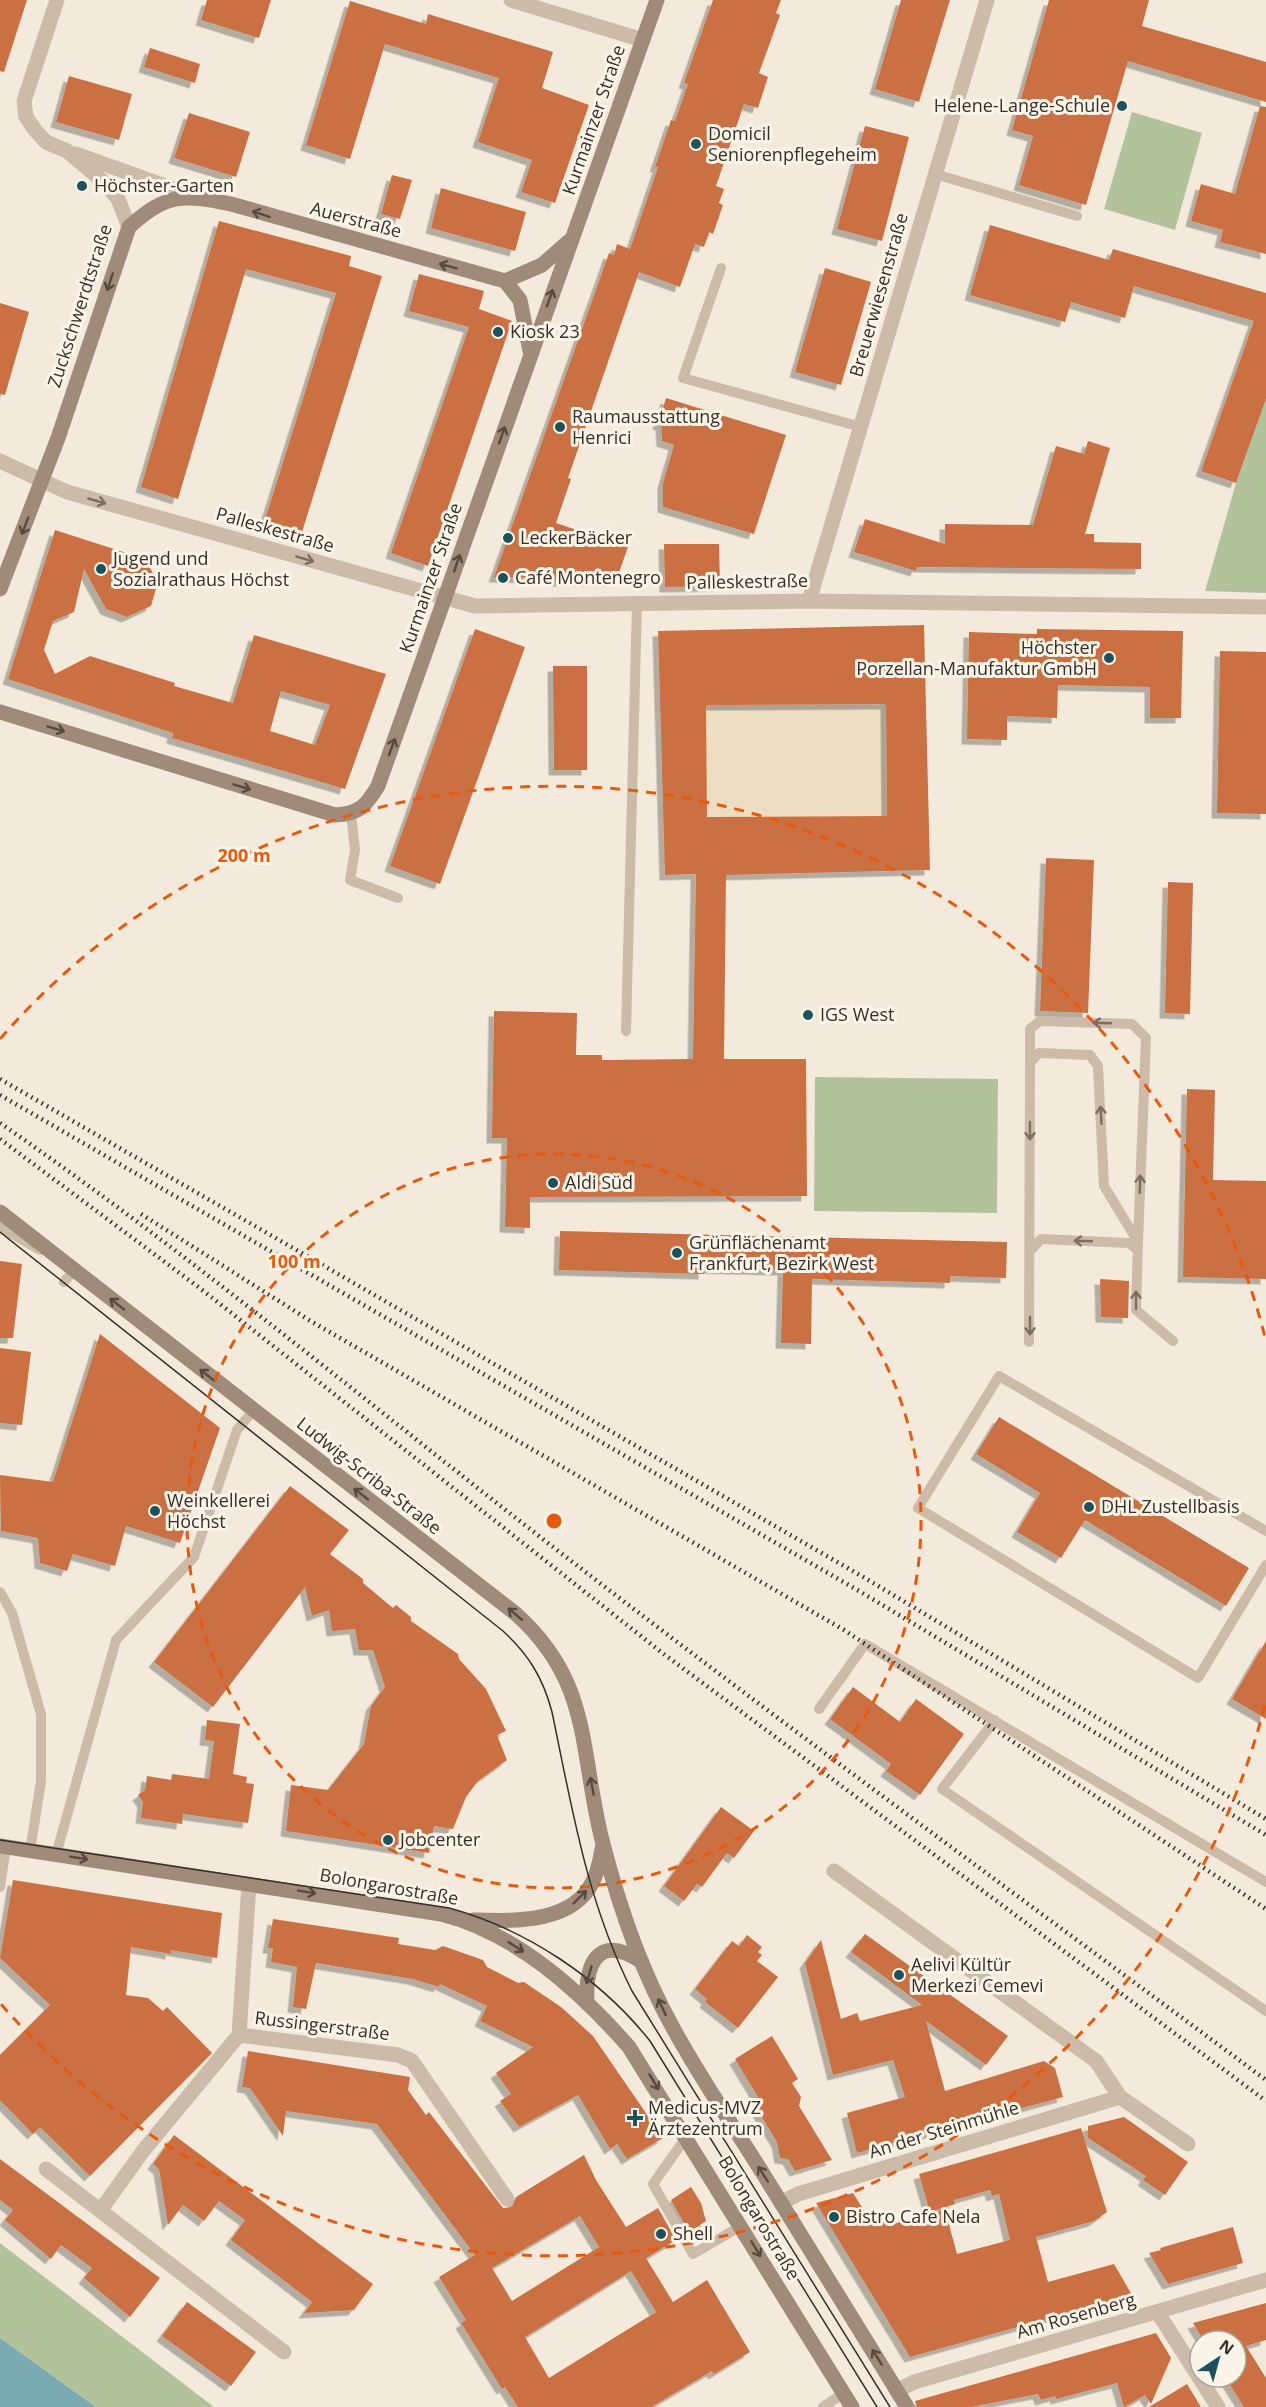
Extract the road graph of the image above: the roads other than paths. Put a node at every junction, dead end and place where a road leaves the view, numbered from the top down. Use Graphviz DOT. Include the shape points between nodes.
graph roads {
  1 [pos="57,0"];
  2 [pos="511,0"];
  3 [pos="657,0"];
  4 [pos="987,0"];
  5 [pos="643,40"];
  6 [pos="68,151"];
  7 [pos="935,174"];
  8 [pos="196,197"];
  9 [pos="1077,216"];
  10 [pos="129,227"];
  11 [pos="573,237"];
  12 [pos="721,268"];
  13 [pos="505,281"];
  14 [pos="530,353"];
  15 [pos="861,427"];
  16 [pos="0,460"];
  17 [pos="42,482"];
  18 [pos="0,589"];
  19 [pos="445,599"];
  20 [pos="809,601"];
  21 [pos="637,603"];
  22 [pos="1266,607"];
  23 [pos="0,712"];
  24 [pos="351,814"];
  25 [pos="398,898"];
  26 [pos="626,1031"];
  27 [pos="1030,1064"];
  28 [pos="0,1212"];
  29 [pos="0,1227"];
  30 [pos="1138,1246"];
  31 [pos="1030,1251"];
  32 [pos="69,1276"];
  33 [pos="1173,1341"];
  34 [pos="1029,1342"];
  35 [pos="253,1411"];
  36 [pos="1266,1531"];
  37 [pos="1266,1565"];
  38 [pos="0,1592"];
  39 [pos="819,1708"];
  40 [pos="995,1720"];
  41 [pos="603,1844"];
  42 [pos="3,1846"];
  43 [pos="30,1851"];
  44 [pos="56,1855"];
  45 [pos="834,1871"];
  46 [pos="1266,1882"];
  47 [pos="249,1884"];
  48 [pos="0,1887"];
  49 [pos="464,1920"];
  50 [pos="642,1962"];
  51 [pos="586,2002"];
  52 [pos="1266,2011"];
  53 [pos="239,2035"];
  54 [pos="1120,2097"];
  55 [pos="687,2136"];
  56 [pos="1188,2144"];
  57 [pos="46,2169"];
  58 [pos="507,2199"];
  59 [pos="781,2203"];
  60 [pos="100,2211"];
  61 [pos="741,2226"];
  62 [pos="1266,2280"];
  63 [pos="1158,2313"];
  64 [pos="284,2352"];
  65 [pos="897,2391"];
  66 [pos="844,2393"];
  67 [pos="823,2407"];
  68 [pos="852,2407"];
  69 [pos="907,2407"];
  70 [pos="1218,2407"];
  1 -- 6 [label="street, Zuckschwerdtstraße" via="24,101 26,117 35,130 46,142"];
  2 -- 5 [label="street"];
  3 -- 5 [label="main road, Kurmainzer Straße"];
  4 -- 7 [label="street, Breuerwiesenstraße"];
  5 -- 11 [label="main road, Kurmainzer Straße"];
  6 -- 8 [label="street, Auerstraße"];
  6 -- 10 [label="street, Zuckschwerdtstraße" via="118,199"];
  7 -- 9 [label="lane"];
  7 -- 15 [label="street, Breuerwiesenstraße"];
  8 -- 10 [label="main road, Auerstraße" via="151,207"];
  13 -- 8 [label="main road, Auerstraße, one-way"];
  10 -- 17 [label="main road, Zuckschwerdtstraße, one-way"];
  11 -- 13 [label="main road" via="542,265"];
  14 -- 11 [label="main road, Kurmainzer Straße, one-way"];
  12 -- 15 [label="lane" via="683,378"];
  13 -- 14 [label="main road" via="520,300"];
  19 -- 14 [label="main road, Kurmainzer Straße, one-way"];
  15 -- 20 [label="street, Breuerwiesenstraße"];
  16 -- 17 [label="street, Palleskestraße"];
  17 -- 18 [label="main road, Zuckschwerdtstraße, one-way"];
  17 -- 19 [label="street, Palleskestraße, one-way"];
  19 -- 21 [label="street, Palleskestraße" via="475,606"];
  24 -- 19 [label="main road, Kurmainzer Straße, one-way" via="368,803 378,786"];
  20 -- 21 [label="street, Palleskestraße"];
  20 -- 22 [label="street, Palleskestraße"];
  21 -- 26 [label="lane"];
  23 -- 24 [label="main road, one-way" via="335,815"];
  24 -- 25 [label="lane" via="356,850 350,880"];
  30 -- 27 [label="lane, one-way" via="1104,1186 1098,1066 1090,1055 1040,1053"];
  30 -- 27 [label="lane, one-way" via="1146,1038 1132,1024 1040,1021 1030,1029"];
  27 -- 31 [label="lane, one-way"];
  28 -- 32 [label="main road, Ludwig-Scriba-Straße"];
  29 -- 32 [label="lane"];
  30 -- 31 [label="lane, one-way" via="1041,1239"];
  33 -- 30 [label="lane, one-way" via="1136,1310"];
  31 -- 34 [label="lane, one-way"];
  35 -- 32 [label="main road, Ludwig-Scriba-Straße, one-way"];
  41 -- 35 [label="main road, Ludwig-Scriba-Straße, one-way" via="576,1704 566,1676 539,1634"];
  35 -- 44 [label="lane" via="237,1430 194,1557 116,1640"];
  36 -- 37 [label="lane" via="999,1376 918,1508 1198,1678"];
  38 -- 43 [label="lane" via="12,1613 40,1714 40,1781"];
  39 -- 40 [label="lane" via="865,1644"];
  40 -- 46 [label="lane"];
  40 -- 52 [label="lane" via="942,1789"];
  49 -- 41 [label="main road, one-way" via="530,1918 567,1909 590,1887"];
  41 -- 50 [label="main road, Bolongarostraße"];
  42 -- 43 [label="main road, Bolongarostraße"];
  42 -- 48 [label="lane"];
  43 -- 44 [label="main road, Bolongarostraße"];
  44 -- 47 [label="main road, Bolongarostraße, one-way"];
  45 -- 54 [label="street" via="1096,2061"];
  47 -- 49 [label="main road, Bolongarostraße, one-way" via="419,1909"];
  47 -- 53 [label="street, Russingerstraße"];
  49 -- 51 [label="main road, Bolongarostraße, one-way" via="523,1951"];
  50 -- 51 [label="main road, one-way" via="624,1950 603,1953 586,1978"];
  59 -- 50 [label="main road, Bolongarostraße, one-way" via="671,2026"];
  51 -- 55 [label="main road, Bolongarostraße, one-way" via="629,2047"];
  53 -- 58 [label="street, Russingerstraße" via="398,2055 412,2061"];
  53 -- 60 [label="street, Russingerstraße" via="143,2151"];
  54 -- 56 [label="street"];
  54 -- 59 [label="street, An der Steinmühle" via="798,2194"];
  55 -- 61 [label="main road, Bolongarostraße"];
  55 -- 61 [label="lane" via="653,2184 693,2254"];
  57 -- 60 [label="street"];
  65 -- 59 [label="main road, Bolongarostraße, one-way"];
  60 -- 64 [label="street"];
  61 -- 66 [label="main road, Bolongarostraße, one-way"];
  62 -- 63 [label="street, Am Rosenberg"];
  63 -- 65 [label="street, Am Rosenberg" via="914,2382"];
  63 -- 70 [label="street"];
  65 -- 69 [label="main road, Bolongarostraße"];
  66 -- 67 [label="lane"];
  66 -- 68 [label="main road, Bolongarostraße"];
}
